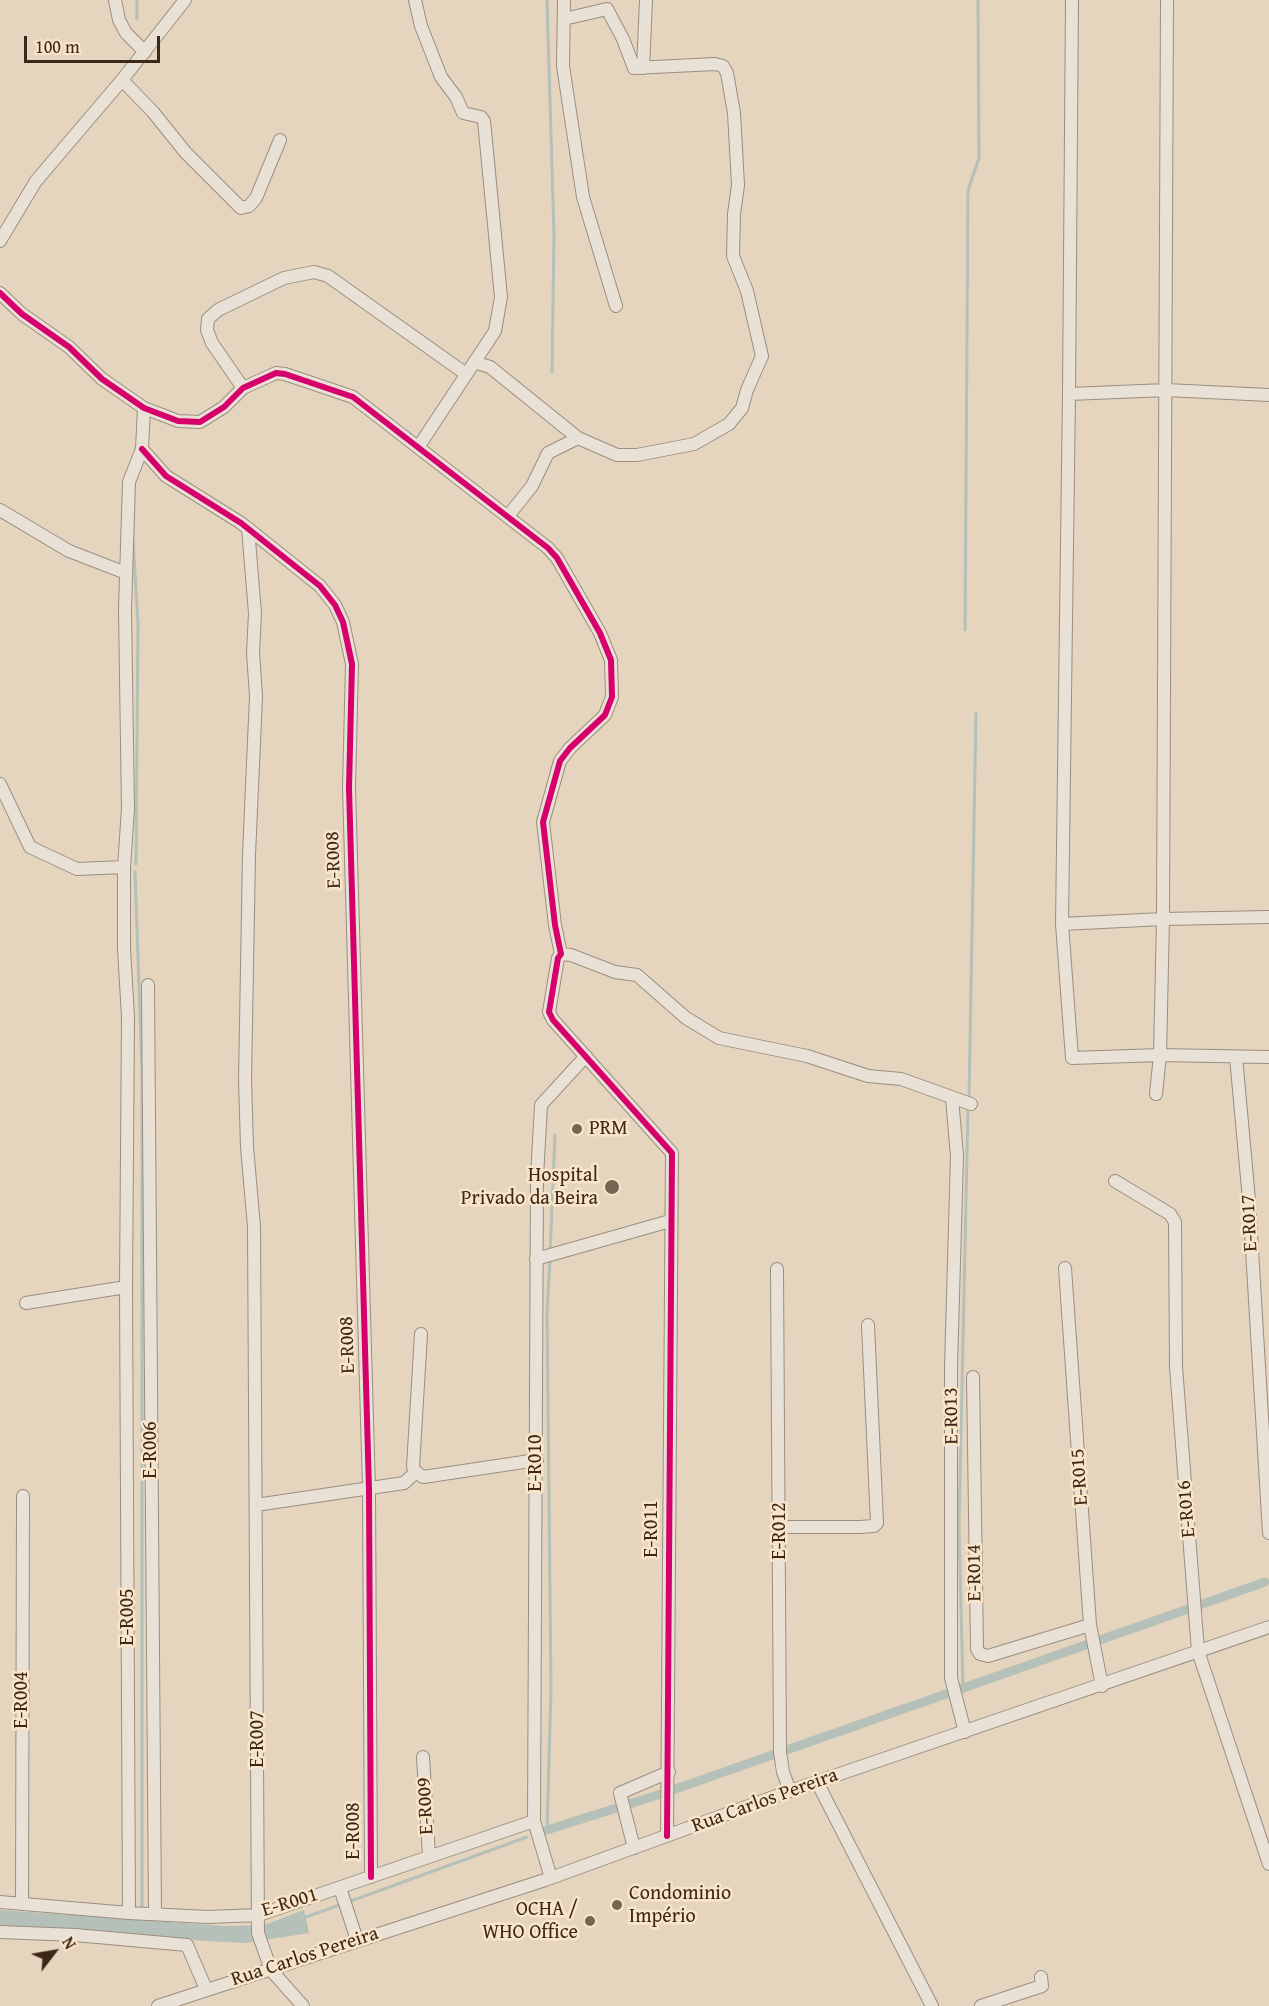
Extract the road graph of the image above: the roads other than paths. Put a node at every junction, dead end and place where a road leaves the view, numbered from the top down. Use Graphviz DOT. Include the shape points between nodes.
graph roads {
  1 [pos="115,0"];
  2 [pos="185,0"];
  3 [pos="415,0"];
  4 [pos="564,0"];
  5 [pos="646,0"];
  6 [pos="1072,0"];
  7 [pos="1167,0"];
  8 [pos="564,19"];
  9 [pos="145,52"];
  10 [pos="643,68"];
  11 [pos="122,80"];
  12 [pos="280,140"];
  13 [pos="0,241"];
  14 [pos="0,293"];
  15 [pos="616,306"];
  16 [pos="481,349"];
  17 [pos="474,362"];
  18 [pos="490,367"];
  19 [pos="466,374"];
  20 [pos="243,388"];
  21 [pos="1166,390"];
  22 [pos="1070,394"];
  23 [pos="1269,395"];
  24 [pos="144,408"];
  25 [pos="578,438"];
  26 [pos="419,446"];
  27 [pos="142,449"];
  28 [pos="0,510"];
  29 [pos="508,516"];
  30 [pos="248,528"];
  31 [pos="126,573"];
  32 [pos="0,784"];
  33 [pos="124,867"];
  34 [pos="1269,917"];
  35 [pos="1163,919"];
  36 [pos="1062,924"];
  37 [pos="561,954"];
  38 [pos="148,985"];
  39 [pos="1160,1055"];
  40 [pos="586,1056"];
  41 [pos="1236,1057"];
  42 [pos="1269,1057"];
  43 [pos="1156,1094"];
  44 [pos="952,1098"];
  45 [pos="971,1104"];
  46 [pos="1115,1181"];
  47 [pos="670,1221"];
  48 [pos="536,1259"];
  49 [pos="1065,1268"];
  50 [pos="777,1269"];
  51 [pos="126,1287"];
  52 [pos="26,1303"];
  53 [pos="868,1325"];
  54 [pos="421,1334"];
  55 [pos="972,1377"];
  56 [pos="537,1460"];
  57 [pos="416,1472"];
  58 [pos="369,1489"];
  59 [pos="23,1496"];
  60 [pos="256,1505"];
  61 [pos="780,1527"];
  62 [pos="1269,1533"];
  63 [pos="1090,1625"];
  64 [pos="1269,1627"];
  65 [pos="1198,1652"];
  66 [pos="1102,1686"];
  67 [pos="964,1732"];
  68 [pos="423,1757"];
  69 [pos="669,1772"];
  70 [pos="817,1782"];
  71 [pos="790,1791"];
  72 [pos="534,1821"];
  73 [pos="667,1836"];
  74 [pos="634,1848"];
  75 [pos="429,1856"];
  76 [pos="1269,1864"];
  77 [pos="371,1877"];
  78 [pos="551,1878"];
  79 [pos="342,1899"];
  80 [pos="0,1902"];
  81 [pos="22,1904"];
  82 [pos="129,1913"];
  83 [pos="155,1914"];
  84 [pos="260,1915"];
  85 [pos="0,1932"];
  86 [pos="357,1940"];
  87 [pos="271,1970"];
  88 [pos="1041,1977"];
  89 [pos="206,1989"];
  90 [pos="158,2006"];
  91 [pos="303,2006"];
  92 [pos="932,2006"];
  93 [pos="981,2006"];
  1 -- 9 [label="street" via="126,33"];
  2 -- 9 [label="street"];
  3 -- 16 [label="street" via="441,77 463,113 484,121 501,297 496,328"];
  4 -- 8 [label="street"];
  5 -- 10 [label="street"];
  6 -- 22 [label="street"];
  7 -- 21 [label="street"];
  8 -- 10 [label="street" via="608,9 634,68"];
  8 -- 15 [label="street" via="563,66 583,197"];
  9 -- 11 [label="street"];
  10 -- 25 [label="street" via="715,64 723,66 727,73 734,113 738,185 732,256 747,291 762,356 737,417 694,444 617,455"];
  11 -- 12 [label="street" via="241,208 256,198"];
  11 -- 13 [label="street" via="36,181"];
  14 -- 24 [label="street" via="69,347 102,379"];
  16 -- 17 [label="street"];
  16 -- 18 [label="street"];
  17 -- 18 [label="street"];
  17 -- 19 [label="street"];
  18 -- 25 [label="street"];
  19 -- 20 [label="street" via="328,276 314,272 284,278 218,310 208,319 212,343"];
  19 -- 26 [label="street"];
  20 -- 24 [label="street" via="224,407 200,422 178,421"];
  20 -- 26 [label="street" via="276,373 300,378 353,397"];
  21 -- 22 [label="street"];
  21 -- 23 [label="street"];
  21 -- 35 [label="street"];
  22 -- 36 [label="street"];
  24 -- 27 [label="street"];
  25 -- 29 [label="street" via="548,453 532,486"];
  26 -- 29 [label="street"];
  27 -- 30 [label="street, E-R008" via="166,476"];
  27 -- 31 [label="street" via="129,482"];
  28 -- 31 [label="street" via="69,550"];
  29 -- 37 [label="street" via="557,558 611,660 612,697 605,715 560,761 543,822"];
  30 -- 58 [label="street, E-R008" via="320,586 335,605 352,664 350,813"];
  30 -- 60 [label="street, E-R007" via="256,696 245,1080 254,1227"];
  31 -- 33 [label="street" via="128,809"];
  32 -- 33 [label="street" via="30,847 77,869"];
  33 -- 51 [label="street" via="128,1017"];
  34 -- 35 [label="street"];
  35 -- 36 [label="street"];
  35 -- 39 [label="street"];
  36 -- 39 [label="street" via="1072,1058"];
  37 -- 40 [label="street, E-R011" via="549,1012"];
  37 -- 44 [label="street" via="637,975 686,1018 719,1038 807,1056 868,1076 901,1079"];
  38 -- 83 [label="street, E-R006"];
  39 -- 41 [label="street"];
  39 -- 43 [label="street"];
  40 -- 47 [label="street, E-R011" via="672,1153"];
  40 -- 48 [label="street, E-R010" via="541,1105"];
  41 -- 42 [label="street"];
  41 -- 62 [label="street, E-R017" via="1249,1200"];
  44 -- 45 [label="street"];
  44 -- 67 [label="street, E-R013" via="957,1156 951,1367 951,1678"];
  46 -- 65 [label="street, E-R016" via="1170,1214 1175,1222 1176,1367"];
  47 -- 48 [label="street"];
  47 -- 69 [label="street, E-R011"];
  48 -- 56 [label="street, E-R010"];
  49 -- 63 [label="street, E-R015"];
  50 -- 61 [label="street, E-R012"];
  51 -- 52 [label="street"];
  51 -- 82 [label="street, E-R005"];
  53 -- 61 [label="street" via="877,1523 860,1527"];
  54 -- 57 [label="street" via="413,1467"];
  55 -- 63 [label="street, E-R014" via="976,1649 987,1656"];
  56 -- 57 [label="street" via="423,1477"];
  56 -- 72 [label="street, E-R010"];
  57 -- 58 [label="street" via="404,1483"];
  58 -- 60 [label="street"];
  58 -- 77 [label="street, E-R008"];
  59 -- 81 [label="street, E-R004"];
  60 -- 84 [label="street, E-R007"];
  61 -- 71 [label="street, E-R012" via="780,1752"];
  63 -- 66 [label="street, E-R015"];
  64 -- 65 [label="street, Rua Carlos Pereira"];
  65 -- 66 [label="street, Rua Carlos Pereira"];
  65 -- 76 [label="street, E-R016"];
  66 -- 67 [label="street, Rua Carlos Pereira"];
  67 -- 70 [label="street, Rua Carlos Pereira"];
  68 -- 75 [label="street, E-R009"];
  69 -- 73 [label="street, E-R011"];
  69 -- 74 [label="street" via="620,1793"];
  70 -- 71 [label="street, Rua Carlos Pereira"];
  70 -- 92 [label="street"];
  71 -- 73 [label="street, Rua Carlos Pereira"];
  72 -- 75 [label="street, E-R001"];
  72 -- 78 [label="street, E-R010"];
  73 -- 74 [label="street, Rua Carlos Pereira"];
  74 -- 78 [label="street, Rua Carlos Pereira"];
  75 -- 77 [label="street, E-R001"];
  77 -- 79 [label="street, E-R001"];
  78 -- 86 [label="street, Rua Carlos Pereira"];
  79 -- 84 [label="street, E-R001"];
  79 -- 86 [label="street"];
  80 -- 81 [label="street, E-R001"];
  81 -- 82 [label="street, E-R001"];
  82 -- 83 [label="street, E-R001"];
  83 -- 84 [label="street, E-R001"];
  84 -- 87 [label="street, E-R007" via="258,1933"];
  85 -- 89 [label="street" via="187,1945"];
  86 -- 87 [label="street, Rua Carlos Pereira"];
  87 -- 89 [label="street, Rua Carlos Pereira"];
  87 -- 91 [label="street"];
  88 -- 93 [label="street" via="1042,1986"];
  89 -- 90 [label="street, Rua Carlos Pereira"];
}
